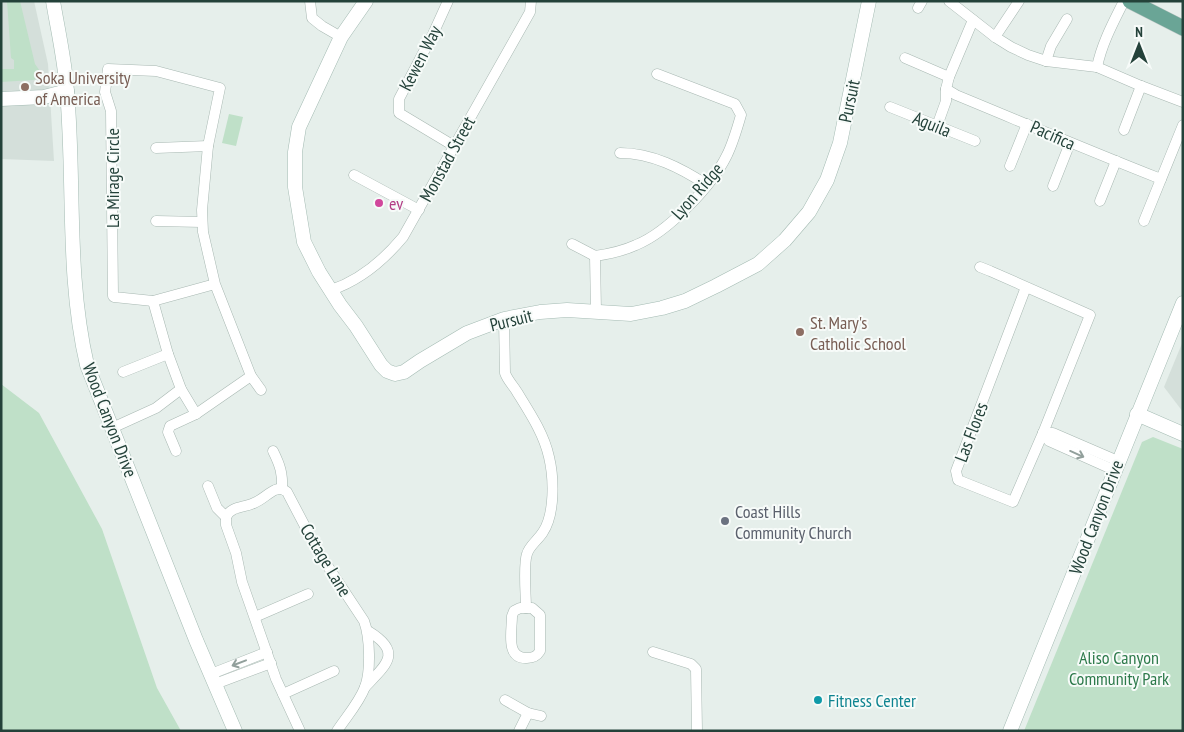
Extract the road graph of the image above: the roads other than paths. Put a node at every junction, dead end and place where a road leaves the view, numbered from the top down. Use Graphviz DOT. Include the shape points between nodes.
graph roads {
  1 [pos="53,1"];
  2 [pos="310,1"];
  3 [pos="366,1"];
  4 [pos="448,1"];
  5 [pos="531,1"];
  6 [pos="869,1"];
  7 [pos="1019,1"];
  8 [pos="1124,1"];
  9 [pos="1130,1"];
  10 [pos="953,2"];
  11 [pos="1067,19"];
  12 [pos="973,20"];
  13 [pos="1183,28"];
  14 [pos="341,36"];
  15 [pos="995,36"];
  16 [pos="905,58"];
  17 [pos="1046,62"];
  18 [pos="1097,67"];
  19 [pos="657,74"];
  20 [pos="949,77"];
  21 [pos="1141,86"];
  22 [pos="946,90"];
  23 [pos="67,91"];
  24 [pos="1,93"];
  25 [pos="1,99"];
  26 [pos="1183,102"];
  27 [pos="890,107"];
  28 [pos="1027,124"];
  29 [pos="1183,125"];
  30 [pos="937,126"];
  31 [pos="1124,130"];
  32 [pos="975,141"];
  33 [pos="1070,143"];
  34 [pos="208,146"];
  35 [pos="454,146"];
  36 [pos="156,148"];
  37 [pos="620,153"];
  38 [pos="1116,161"];
  39 [pos="1010,166"];
  40 [pos="354,175"];
  41 [pos="1161,179"];
  42 [pos="707,185"];
  43 [pos="1053,186"];
  44 [pos="1100,202"];
  45 [pos="419,210"];
  46 [pos="156,221"];
  47 [pos="1144,221"];
  48 [pos="202,222"];
  49 [pos="572,244"];
  50 [pos="595,256"];
  51 [pos="980,266"];
  52 [pos="215,284"];
  53 [pos="1026,287"];
  54 [pos="330,290"];
  55 [pos="153,301"];
  56 [pos="1183,303"];
  57 [pos="596,311"];
  58 [pos="504,319"];
  59 [pos="168,354"];
  60 [pos="122,372"];
  61 [pos="251,376"];
  62 [pos="181,388"];
  63 [pos="261,390"];
  64 [pos="196,414"];
  65 [pos="1137,414"];
  66 [pos="112,428"];
  67 [pos="1043,433"];
  68 [pos="1183,434"];
  69 [pos="176,451"];
  70 [pos="273,452"];
  71 [pos="1116,466"];
  72 [pos="208,486"];
  73 [pos="282,489"];
  74 [pos="226,517"];
  75 [pos="308,594"];
  76 [pos="526,608"];
  77 [pos="255,617"];
  78 [pos="368,631"];
  79 [pos="267,652"];
  80 [pos="652,652"];
  81 [pos="271,663"];
  82 [pos="334,671"];
  83 [pos="213,679"];
  84 [pos="365,687"];
  85 [pos="283,694"];
  86 [pos="505,700"];
  87 [pos="528,714"];
  88 [pos="541,716"];
  89 [pos="336,730"];
  90 [pos="235,731"];
  91 [pos="300,731"];
  92 [pos="519,731"];
  93 [pos="697,731"];
  94 [pos="1010,731"];
  1 -- 23 [label="street, Wood Canyon Drive"];
  2 -- 14 [label="street" via="312,18"];
  3 -- 14 [label="street, Pursuit"];
  4 -- 35 [label="street, Kewen Way" via="399,99 400,113"];
  5 -- 35 [label="street, Monstad Street" via="530,12"];
  6 -- 57 [label="street, Pursuit" via="840,143 827,180 809,212 785,240 758,264 684,301 631,314"];
  7 -- 15 [label="street"];
  8 -- 18 [label="street" via="1107,34"];
  9 -- 13 [label="main road"];
  10 -- 12 [label="street"];
  11 -- 17 [label="street" via="1051,46"];
  12 -- 15 [label="street"];
  12 -- 20 [label="street"];
  14 -- 54 [label="street, Pursuit" via="298,127 295,152 295,187 304,242"];
  15 -- 17 [label="street" via="1011,47"];
  16 -- 20 [label="street"];
  17 -- 18 [label="street"];
  18 -- 21 [label="street"];
  19 -- 42 [label="street, Lyon Ridge" via="735,104 741,115 727,156"];
  20 -- 22 [label="street"];
  21 -- 26 [label="street"];
  21 -- 31 [label="street"];
  22 -- 28 [label="street, Pacifica"];
  22 -- 30 [label="street" via="946,101"];
  23 -- 24 [label="street"];
  23 -- 25 [label="street" via="44,97"];
  23 -- 66 [label="street, Wood Canyon Drive" via="79,322 87,365"];
  27 -- 30 [label="street, Aguila"];
  28 -- 33 [label="street, Pacifica"];
  28 -- 39 [label="street"];
  29 -- 41 [label="street"];
  30 -- 32 [label="street, Aguila"];
  33 -- 38 [label="street, Pacifica"];
  33 -- 43 [label="street"];
  34 -- 36 [label="street"];
  34 -- 48 [label="street, La Mirage Circle"];
  34 -- 55 [label="street, La Mirage Circle" via="220,88 156,71 108,69 105,92 111,111 112,294 114,298"];
  35 -- 45 [label="street, Monstad Street"];
  37 -- 42 [label="street" via="634,153 668,163"];
  38 -- 41 [label="street, Pacifica"];
  38 -- 44 [label="street"];
  40 -- 45 [label="street"];
  41 -- 47 [label="street"];
  42 -- 50 [label="street, Lyon Ridge" via="657,234 637,245"];
  45 -- 54 [label="street, Monstad Street" via="388,254 368,271"];
  46 -- 48 [label="street"];
  48 -- 52 [label="street, La Mirage Circle"];
  49 -- 50 [label="street"];
  50 -- 57 [label="street"];
  51 -- 53 [label="street, Las Flores"];
  52 -- 55 [label="street"];
  52 -- 61 [label="street, La Mirage Circle"];
  53 -- 67 [label="street, Las Flores" via="1090,316"];
  53 -- 67 [label="street, Las Flores" via="956,471 958,480 1013,502"];
  54 -- 58 [label="street, Pursuit" via="381,365 395,374 404,372 467,333"];
  55 -- 59 [label="street"];
  56 -- 65 [label="street, Wood Canyon Drive"];
  57 -- 58 [label="street, Pursuit" via="540,312"];
  58 -- 76 [label="street" via="505,373 542,434 552,474 549,521 527,554"];
  59 -- 60 [label="street"];
  59 -- 62 [label="street"];
  61 -- 63 [label="street, La Mirage Circle"];
  61 -- 64 [label="street"];
  62 -- 64 [label="street"];
  62 -- 66 [label="street" via="156,408"];
  64 -- 69 [label="street" via="168,428"];
  65 -- 68 [label="street"];
  65 -- 71 [label="street, Wood Canyon Drive"];
  66 -- 83 [label="street, Wood Canyon Drive"];
  67 -- 71 [label="street" via="1054,433"];
  70 -- 73 [label="street" via="281,466"];
  71 -- 94 [label="street, Wood Canyon Drive"];
  72 -- 74 [label="street" via="217,508"];
  73 -- 74 [label="street" via="274,490 257,502 233,509"];
  73 -- 78 [label="street, Cottage Lane" via="287,492 319,553"];
  74 -- 77 [label="street" via="242,582"];
  75 -- 77 [label="street, Cottage Lane"];
  76 -- 76 [label="street" via="514,611 512,616 512,650 516,656 531,658 540,651 540,615 532,608"];
  77 -- 79 [label="street"];
  78 -- 84 [label="street, Cottage Lane"];
  78 -- 84 [label="street, Cottage Lane" via="382,639 389,653 388,661"];
  79 -- 81 [label="street"];
  79 -- 83 [label="street, one-way"];
  80 -- 93 [label="street" via="691,664 696,669"];
  81 -- 83 [label="street"];
  81 -- 85 [label="street"];
  82 -- 85 [label="street"];
  83 -- 90 [label="street, Wood Canyon Drive"];
  84 -- 89 [label="street, Cottage Lane"];
  85 -- 91 [label="street"];
  86 -- 87 [label="street"];
  87 -- 88 [label="street"];
  87 -- 92 [label="street"];
}
